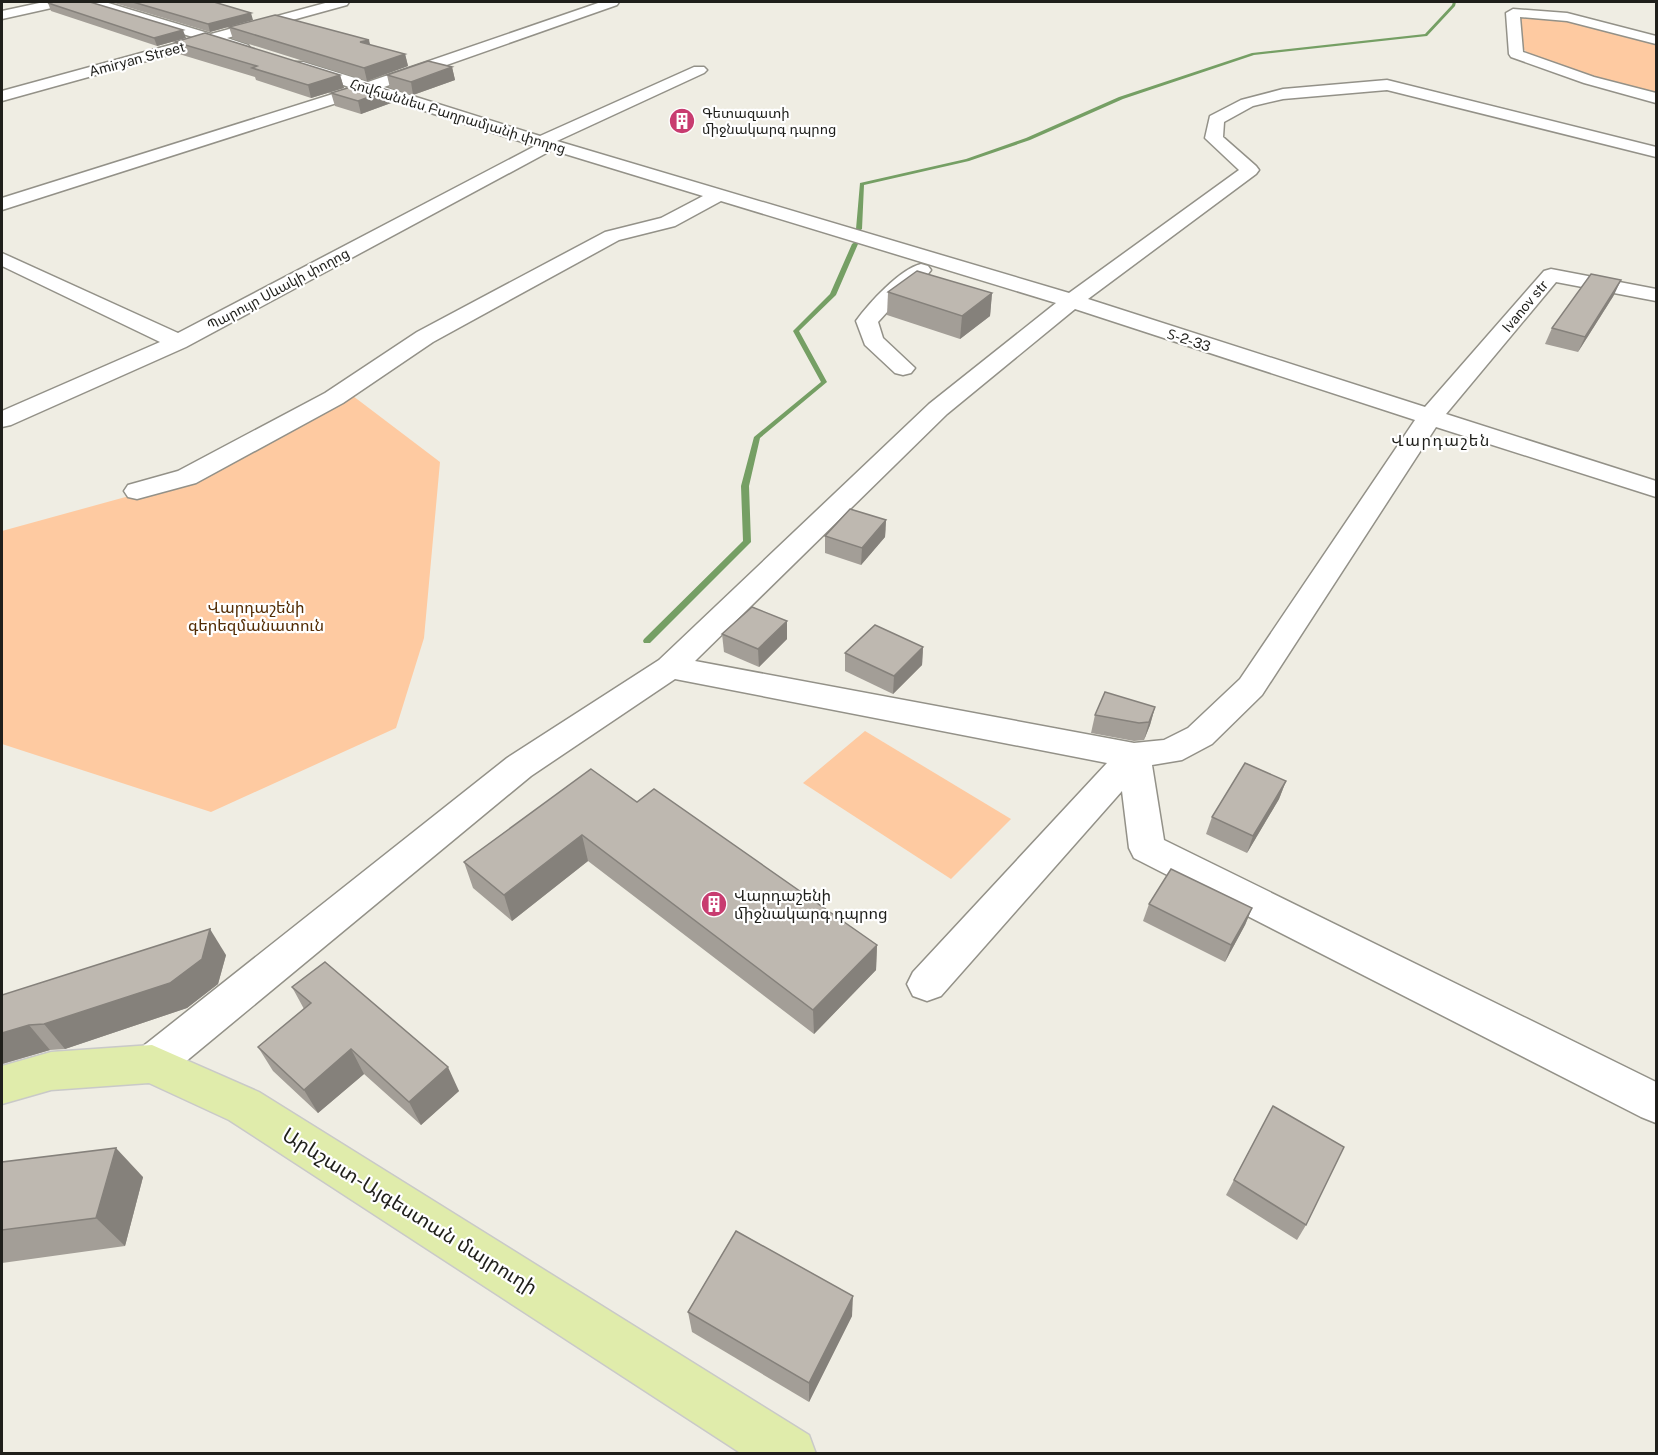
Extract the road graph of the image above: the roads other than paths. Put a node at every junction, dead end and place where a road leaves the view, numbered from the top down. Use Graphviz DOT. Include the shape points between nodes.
graph roads {
  1 [pos="60,2"];
  2 [pos="93,2"];
  3 [pos="342,2"];
  4 [pos="612,2"];
  5 [pos="2,15"];
  6 [pos="213,38"];
  7 [pos="1656,40"];
  8 [pos="257,52"];
  9 [pos="279,59"];
  10 [pos="699,70"];
  11 [pos="367,88"];
  12 [pos="2,96"];
  13 [pos="1656,98"];
  14 [pos="544,144"];
  15 [pos="1656,152"];
  16 [pos="721,195"];
  17 [pos="2,204"];
  18 [pos="2,259"];
  19 [pos="934,260"];
  20 [pos="1656,295"];
  21 [pos="1072,301"];
  22 [pos="178,342"];
  23 [pos="903,368"];
  24 [pos="1429,418"];
  25 [pos="2,420"];
  26 [pos="1656,489"];
  27 [pos="137,491"];
  28 [pos="669,667"];
  29 [pos="1134,754"];
  30 [pos="927,984"];
  31 [pos="152,1064"];
  32 [pos="2,1085"];
  33 [pos="1656,1103"];
  34 [pos="790,1454"];
  1 -- 5 [label="street"];
  2 -- 6 [label="street"];
  3 -- 6 [label="street, Amiryan Street"];
  4 -- 11 [label="street"];
  6 -- 8 [label="street"];
  6 -- 12 [label="street, Amiryan Street"];
  7 -- 13 [label="street" via="1582,21 1533,12 1513,13 1516,54"];
  9 -- 11 [label="street, Հովհաննես Բաղրամյանի փողոց / Տ-2-33"];
  10 -- 14 [label="street, Պարույր Սևակի փողոց"];
  11 -- 14 [label="street, Հովհաննես Բաղրամյանի փողոց / Տ-2-33"];
  11 -- 17 [label="street"];
  14 -- 16 [label="street, Հովհաննես Բաղրամյանի փողոց / Տ-2-33"];
  14 -- 22 [label="street, Պարույր Սևակի փողոց"];
  15 -- 21 [label="street" via="1387,85 1283,94 1247,103 1216,120 1214,138 1250,170"];
  16 -- 19 [label="street, Տ-2-33 / Տ-2-33"];
  16 -- 27 [label="street" via="668,222 612,236 425,336 334,398 187,477"];
  18 -- 22 [label="street"];
  19 -- 21 [label="street, Տ-2-33 / Տ-2-33"];
  19 -- 23 [label="street" via="891,294 867,321 873,340"];
  20 -- 24 [label="street, Ivanov str" via="1551,275"];
  21 -- 24 [label="street, Տ-2-33 / Տ-2-33"];
  21 -- 28 [label="street" via="938,409"];
  22 -- 25 [label="street, Պարույր Սևակի փողոց"];
  24 -- 26 [label="street, Տ-2-33 / Տ-2-33"];
  24 -- 29 [label="street" via="1251,687 1200,736 1170,751"];
  28 -- 29 [label="street"];
  28 -- 31 [label="street" via="519,767"];
  29 -- 30 [label="street"];
  29 -- 33 [label="street" via="1147,848"];
  31 -- 32 [label="main road, Արևշատ-Այգեստան մայրուղի" via="51,1071"];
  31 -- 34 [label="main road, Արևշատ-Այգեստան մայրուղի" via="244,1106"];
}
